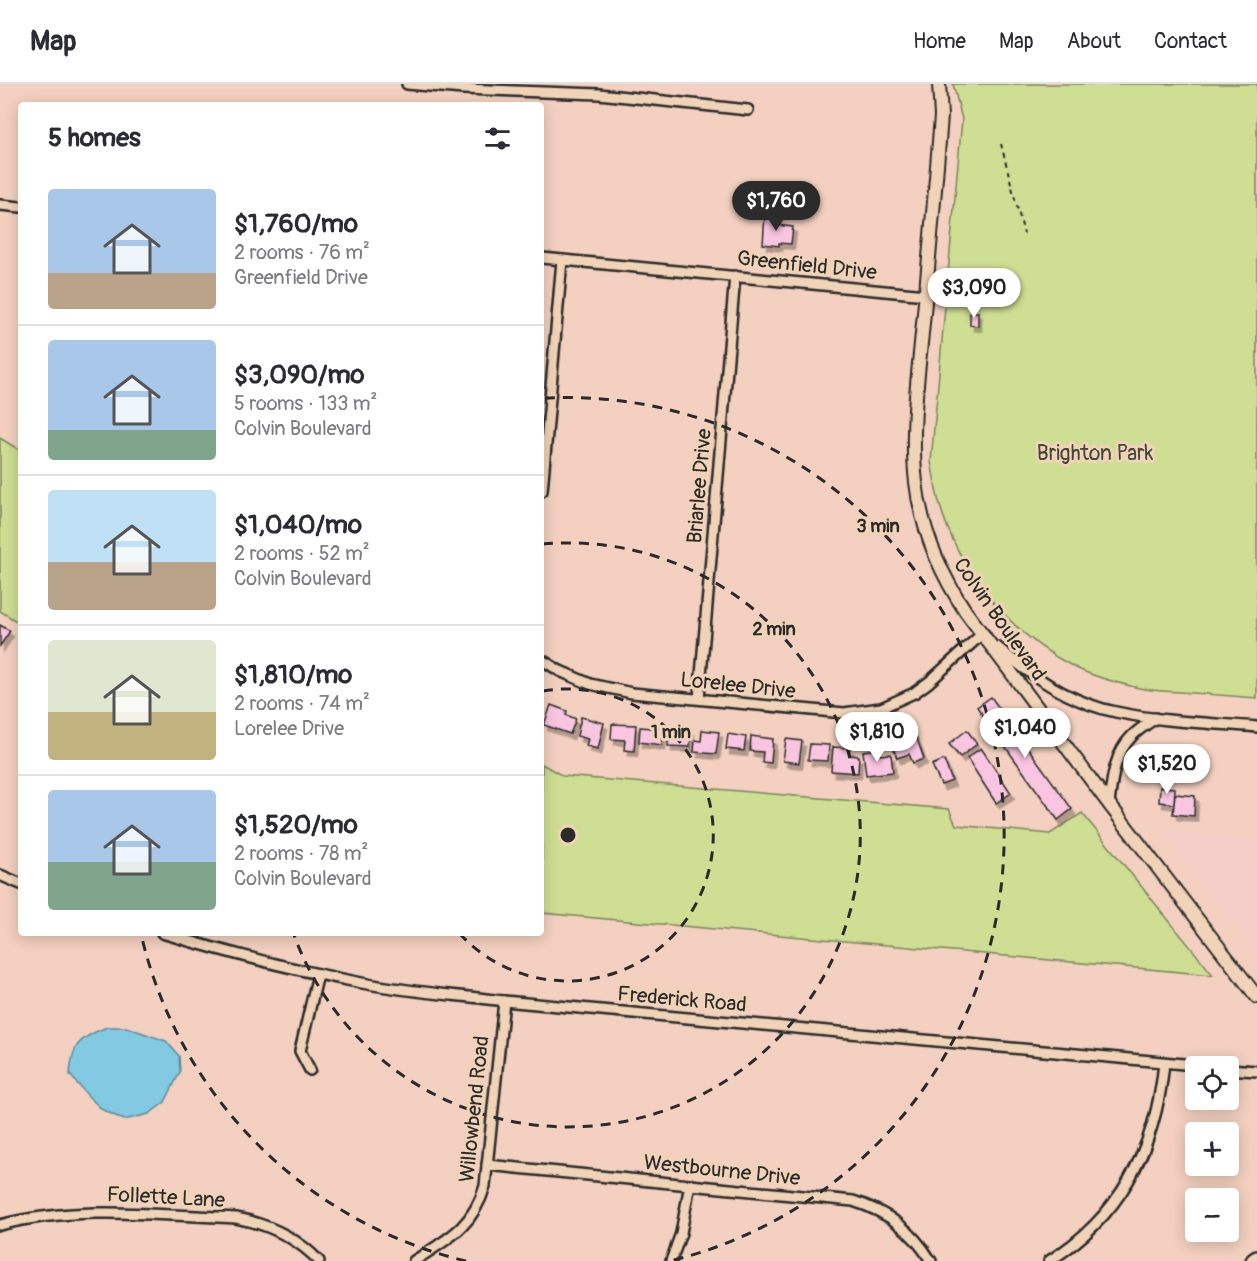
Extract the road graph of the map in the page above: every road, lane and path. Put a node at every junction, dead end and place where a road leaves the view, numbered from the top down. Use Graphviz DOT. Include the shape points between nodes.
graph roads {
  1 [pos="407,84"];
  2 [pos="939,84"];
  3 [pos="504,87"];
  4 [pos="748,110"];
  5 [pos="1001,144"];
  6 [pos="0,206"];
  7 [pos="18,207"];
  8 [pos="1024,234"];
  9 [pos="544,258"];
  10 [pos="562,260"];
  11 [pos="735,276"];
  12 [pos="926,295"];
  13 [pos="544,468"];
  14 [pos="983,633"];
  15 [pos="544,661"];
  16 [pos="699,699"];
  17 [pos="1155,718"];
  18 [pos="1257,727"];
  19 [pos="1108,804"];
  20 [pos="0,875"];
  21 [pos="18,883"];
  22 [pos="172,936"];
  23 [pos="318,974"];
  24 [pos="1257,997"];
  25 [pos="504,1001"];
  26 [pos="1164,1063"];
  27 [pos="1185,1065"];
  28 [pos="310,1070"];
  29 [pos="1239,1070"];
  30 [pos="1257,1071"];
  31 [pos="487,1165"];
  32 [pos="690,1184"];
  33 [pos="0,1225"];
  34 [pos="319,1261"];
  35 [pos="414,1261"];
  36 [pos="671,1261"];
  37 [pos="931,1261"];
  38 [pos="1049,1261"];
  1 -- 3 [label="street" via="463,89"];
  2 -- 12 [label="street, Colvin Boulevard" via="941,116"];
  3 -- 4 [label="street"];
  5 -- 8 [label="path"];
  6 -- 7 [label="street"];
  9 -- 10 [label="street, Greenfield Drive"];
  10 -- 11 [label="street, Greenfield Drive"];
  10 -- 13 [label="street"];
  11 -- 12 [label="street, Greenfield Drive"];
  11 -- 16 [label="street, Briarlee Drive"];
  12 -- 14 [label="street, Colvin Boulevard" via="913,432 915,488 939,567"];
  14 -- 16 [label="street, Lorelee Drive" via="915,693 863,712"];
  14 -- 17 [label="street" via="1016,664 1063,693 1114,712"];
  14 -- 19 [label="street, Colvin Boulevard"];
  15 -- 16 [label="street, Lorelee Drive" via="600,687"];
  17 -- 18 [label="street"];
  17 -- 19 [label="street" via="1131,736 1119,754"];
  19 -- 24 [label="street, Colvin Boulevard"];
  20 -- 21 [label="street"];
  22 -- 23 [label="street, Frederick Road"];
  23 -- 25 [label="street, Frederick Road"];
  23 -- 28 [label="street" via="300,1051"];
  25 -- 26 [label="street, Frederick Road"];
  25 -- 31 [label="street, Willowbend Road"];
  26 -- 27 [label="street, Frederick Road"];
  26 -- 38 [label="street" via="1153,1129 1131,1179 1080,1238"];
  29 -- 30 [label="street"];
  31 -- 32 [label="street, Westbourne Drive"];
  31 -- 35 [label="street, Willowbend Road" via="485,1186 472,1216 450,1238"];
  32 -- 36 [label="street" via="681,1233"];
  32 -- 37 [label="street, Westbourne Drive" via="871,1206 900,1223"];
  33 -- 34 [label="street, Follette Lane" via="91,1212 236,1218 288,1236"];
}
